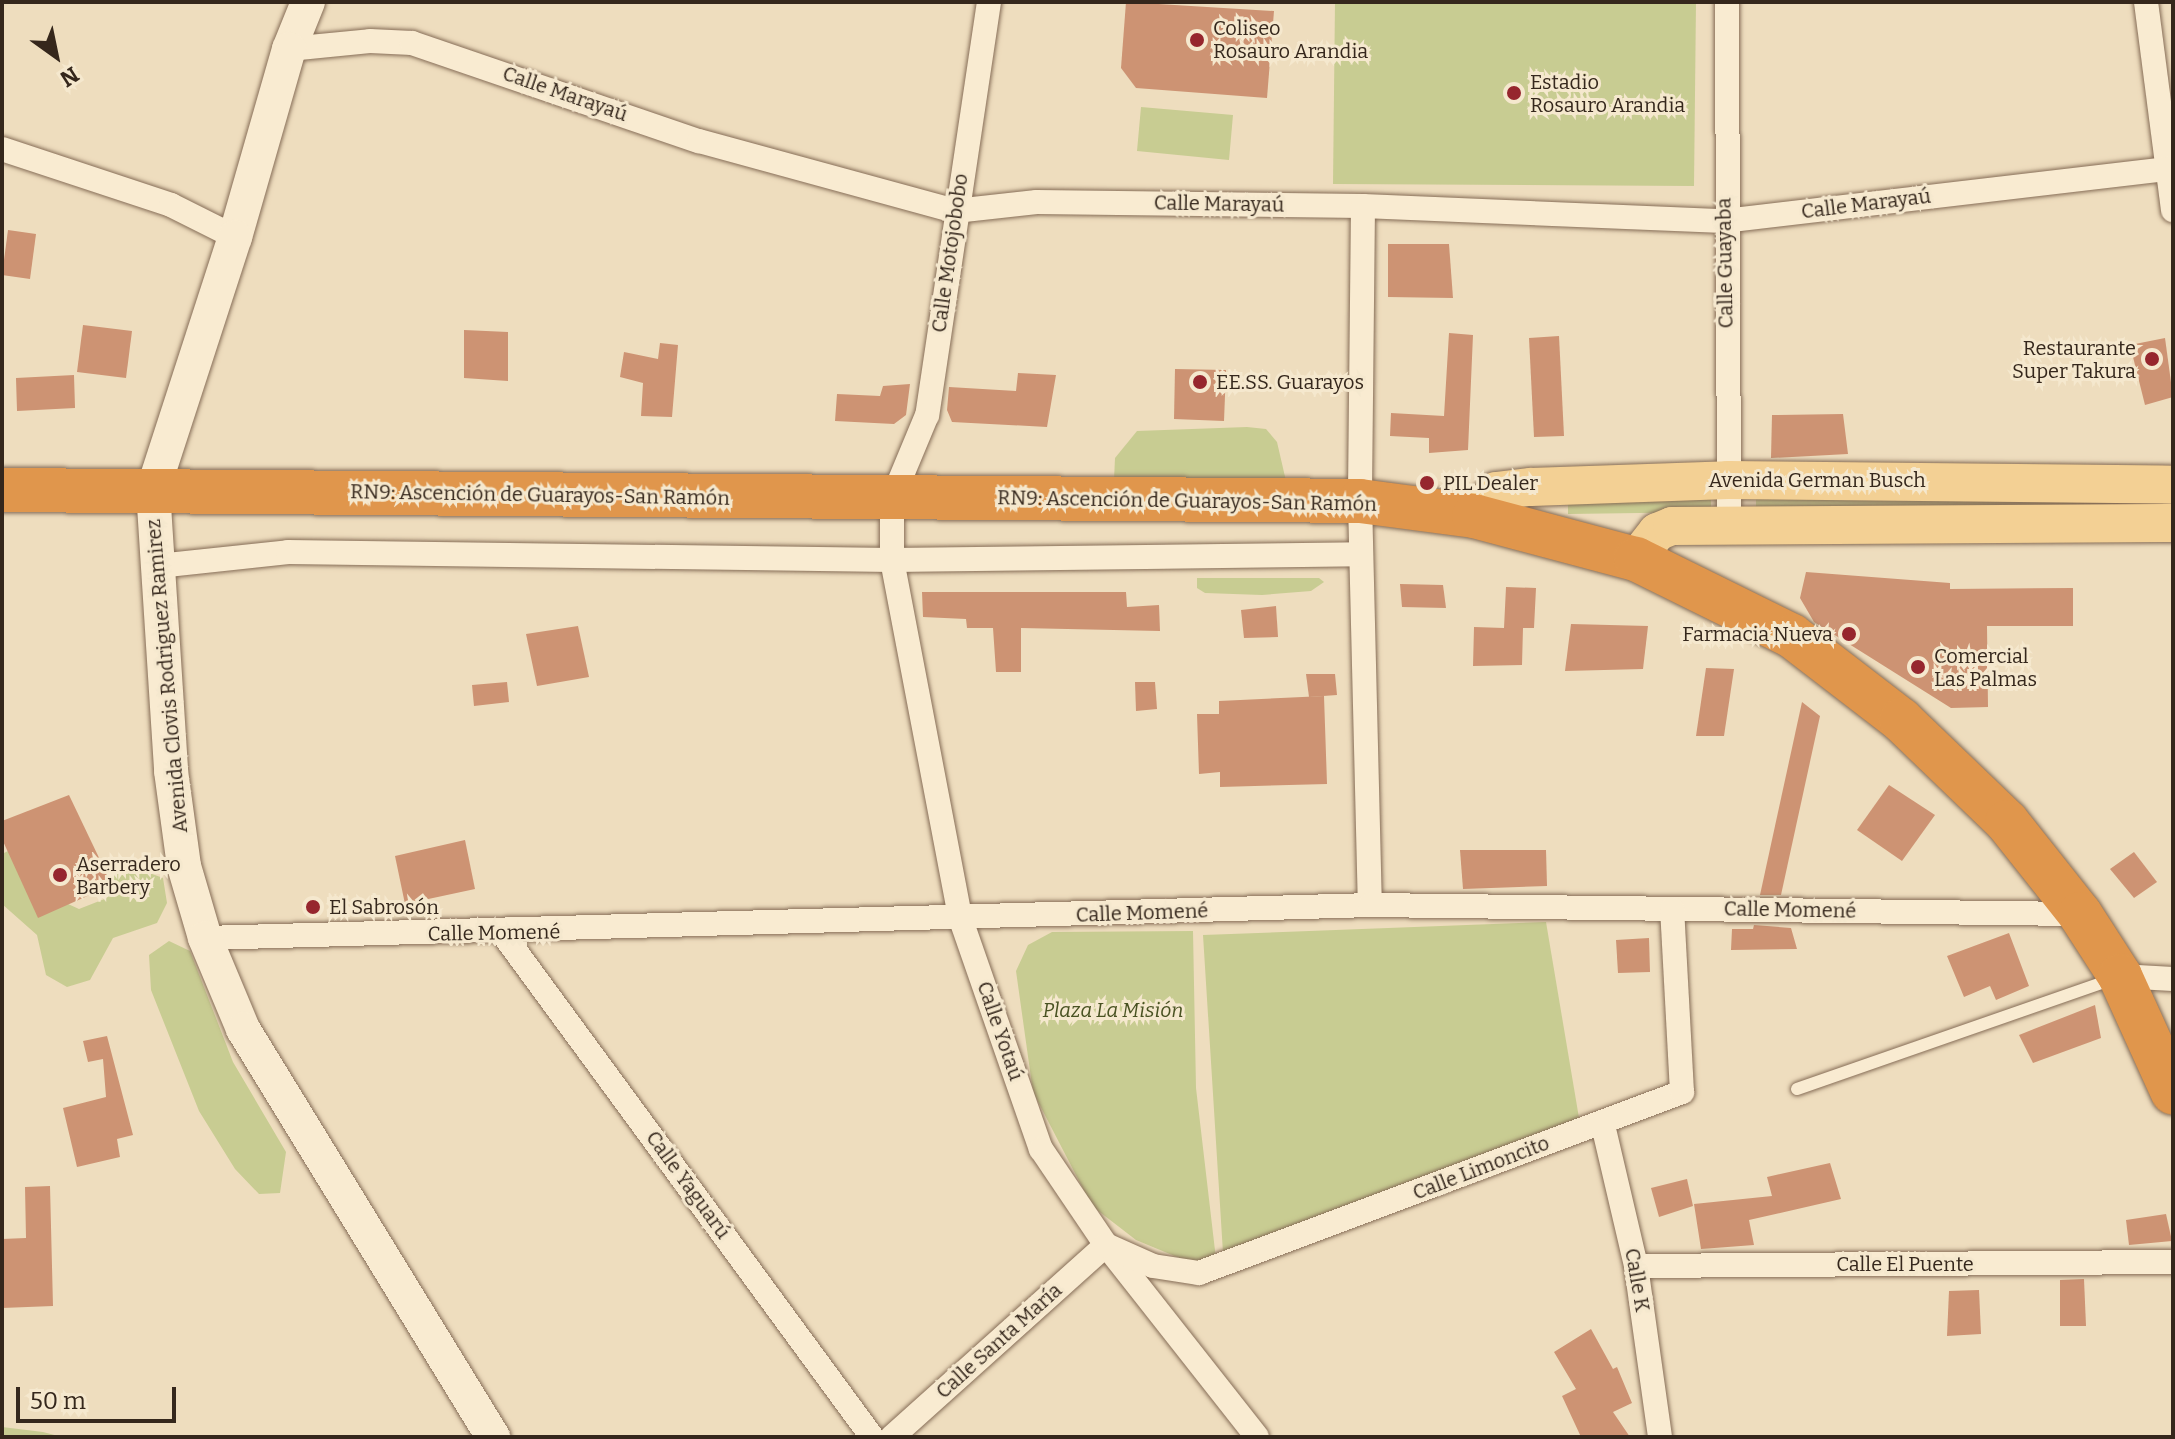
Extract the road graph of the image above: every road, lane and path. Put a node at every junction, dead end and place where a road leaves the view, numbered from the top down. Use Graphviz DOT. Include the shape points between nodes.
graph roads {
  1 [pos="308,2"];
  2 [pos="989,2"];
  3 [pos="1727,2"];
  4 [pos="2146,2"];
  5 [pos="289,49"];
  6 [pos="2,149"];
  7 [pos="2170,169"];
  8 [pos="1363,206"];
  9 [pos="2173,210"];
  10 [pos="955,211"];
  11 [pos="1724,221"];
  12 [pos="235,237"];
  13 [pos="1728,480"];
  14 [pos="2173,485"];
  15 [pos="2,490"];
  16 [pos="153,490"];
  17 [pos="892,499"];
  18 [pos="1360,501"];
  19 [pos="1474,516"];
  20 [pos="2173,523"];
  21 [pos="1729,524"];
  22 [pos="1361,554"];
  23 [pos="1636,559"];
  24 [pos="892,560"];
  25 [pos="158,566"];
  26 [pos="1370,905"];
  27 [pos="1672,909"];
  28 [pos="2080,914"];
  29 [pos="960,917"];
  30 [pos="503,934"];
  31 [pos="205,938"];
  32 [pos="2120,976"];
  33 [pos="2173,979"];
  34 [pos="1797,1089"];
  35 [pos="2173,1093"];
  36 [pos="1603,1125"];
  37 [pos="1106,1245"];
  38 [pos="2173,1262"];
  39 [pos="1636,1266"];
  40 [pos="493,1437"];
  41 [pos="872,1437"];
  42 [pos="892,1437"];
  43 [pos="1257,1437"];
  44 [pos="1660,1437"];
  1 -- 5 [label="main road, Avenida Clovis Rodriguez Ramirez"];
  2 -- 10 [label="street, Calle Motojobobo"];
  3 -- 11 [label="street, Calle Guayaba"];
  4 -- 7 [label="street"];
  5 -- 10 [label="street, Calle Marayaú" via="370,41 412,43 699,141"];
  5 -- 12 [label="main road, Avenida Clovis Rodriguez Ramirez"];
  6 -- 12 [label="street" via="171,205"];
  7 -- 9 [label="street"];
  7 -- 11 [label="street, Calle Marayaú"];
  8 -- 10 [label="street, Calle Marayaú" via="1037,202"];
  8 -- 11 [label="street, Calle Marayaú"];
  8 -- 18 [label="street"];
  10 -- 17 [label="street, Calle Motojobobo" via="927,415"];
  11 -- 13 [label="street, Calle Guayaba"];
  12 -- 16 [label="main road, Avenida Clovis Rodriguez Ramirez"];
  13 -- 14 [label="main road, Avenida German Busch"];
  13 -- 19 [label="main road, Avenida German Busch" via="1496,491"];
  13 -- 21 [label="street, Calle Guayaba"];
  15 -- 16 [label="highway, RN9: Ascención de Guarayos-San Ramón"];
  16 -- 17 [label="highway, RN9: Ascención de Guarayos-San Ramón"];
  16 -- 25 [label="main road, Avenida Clovis Rodriguez Ramirez"];
  17 -- 18 [label="highway, RN9: Ascención de Guarayos-San Ramón"];
  17 -- 24 [label="street, Calle Yotaú"];
  18 -- 19 [label="highway, RN9: Ascención de Guarayos-San Ramón"];
  18 -- 22 [label="street"];
  19 -- 23 [label="highway, RN9: Ascención de Guarayos-San Ramón"];
  20 -- 21 [label="main road"];
  21 -- 23 [label="main road" via="1665,529"];
  22 -- 24 [label="street"];
  22 -- 26 [label="street"];
  23 -- 28 [label="highway, RN9: Ascención de Guarayos-San Ramón" via="1792,636 1901,720 2007,822"];
  24 -- 25 [label="street" via="288,552"];
  24 -- 29 [label="street, Calle Yotaú"];
  25 -- 31 [label="main road, Avenida Clovis Rodriguez Ramirez" via="173,787 184,866"];
  26 -- 27 [label="street, Calle Momené"];
  26 -- 29 [label="street, Calle Momené"];
  27 -- 28 [label="street, Calle Momené"];
  27 -- 36 [label="street, Calle Limoncito" via="1682,1092"];
  28 -- 32 [label="highway, RN9: Ascención de Guarayos-San Ramón"];
  29 -- 30 [label="street, Calle Momené"];
  29 -- 37 [label="street, Calle Yotaú" via="1041,1149"];
  30 -- 31 [label="street, Calle Momené"];
  30 -- 41 [label="street, Calle Yaguarú"];
  31 -- 40 [label="main road, Avenida Clovis Rodriguez Ramirez" via="243,1029"];
  32 -- 33 [label="street"];
  32 -- 34 [label="lane"];
  32 -- 35 [label="highway, RN9: Ascención de Guarayos-San Ramón"];
  36 -- 37 [label="street, Calle Limoncito" via="1199,1273 1153,1266"];
  36 -- 39 [label="street, Calle K"];
  37 -- 42 [label="street, Calle Santa María"];
  37 -- 43 [label="street, Calle Yotaú"];
  38 -- 39 [label="street, Calle El Puente"];
  39 -- 44 [label="street, Calle K"];
}
